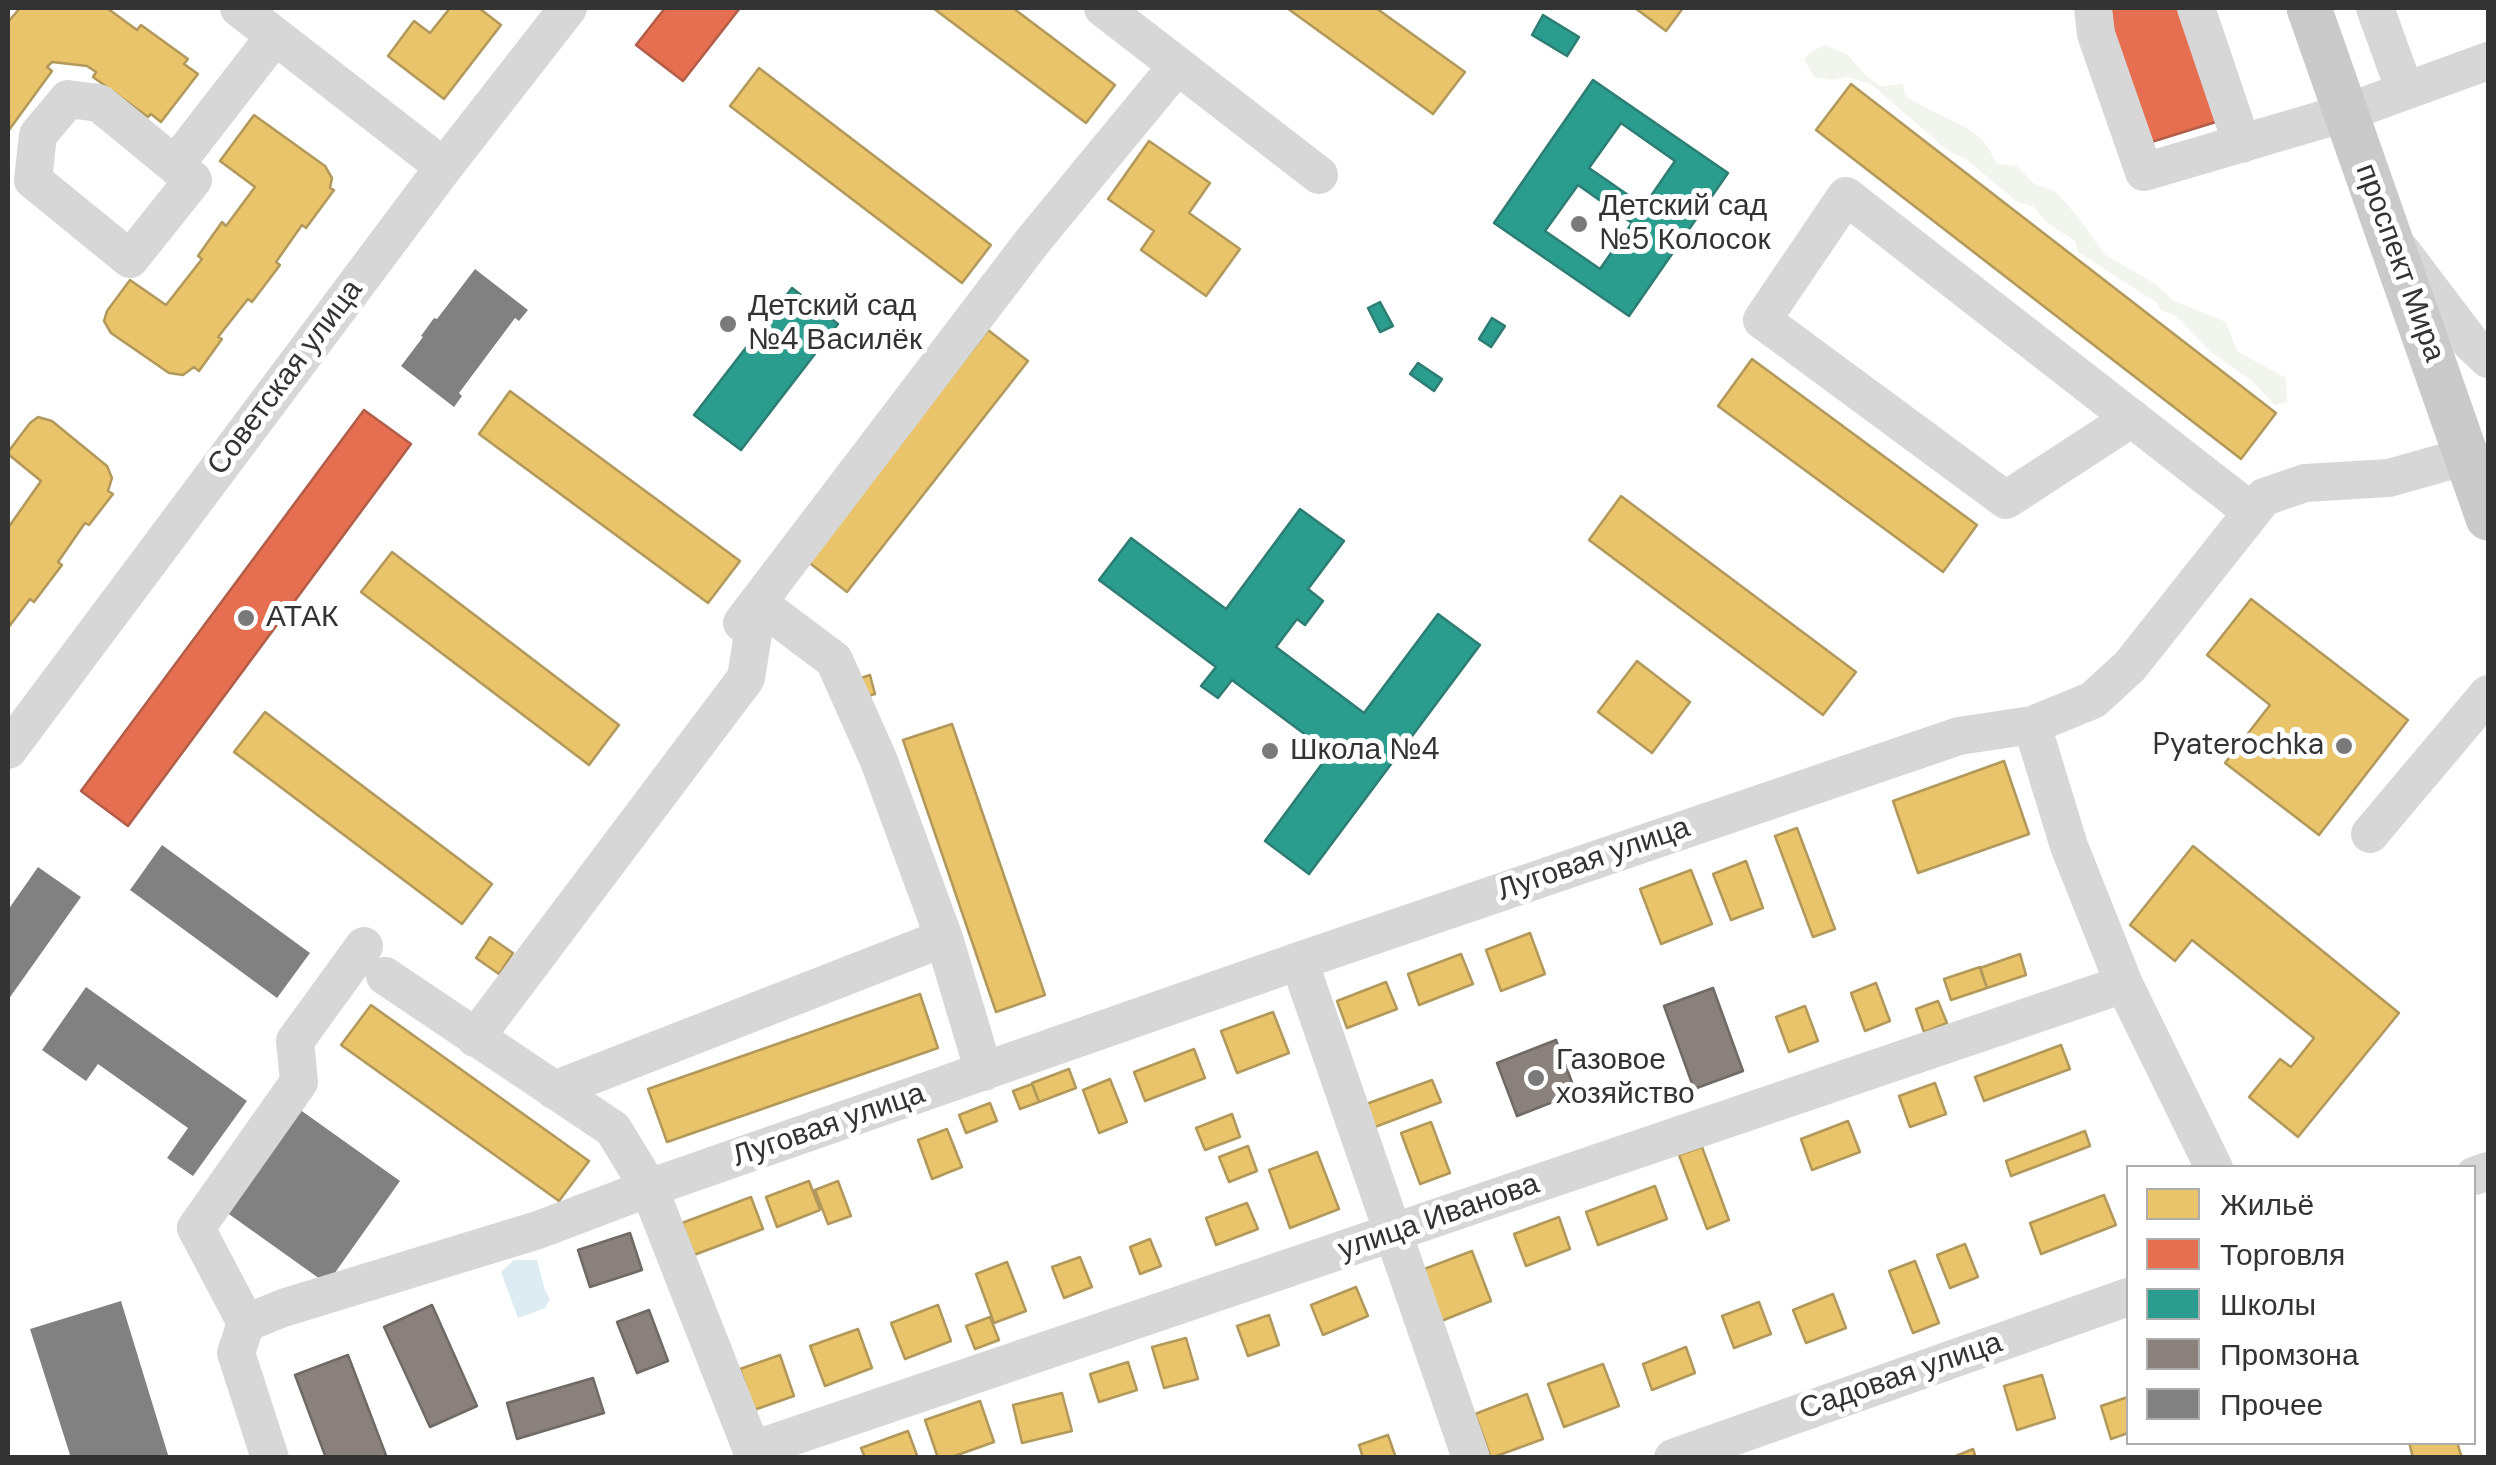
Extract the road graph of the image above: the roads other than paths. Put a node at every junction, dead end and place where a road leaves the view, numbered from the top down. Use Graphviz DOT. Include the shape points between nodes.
graph roads {
  1 [pos="239,8"];
  2 [pos="568,8"];
  3 [pos="1103,8"];
  4 [pos="2093,8"];
  5 [pos="2196,8"];
  6 [pos="2309,8"];
  7 [pos="2376,8"];
  8 [pos="275,36"];
  9 [pos="2488,61"];
  10 [pos="1177,66"];
  11 [pos="2405,91"];
  12 [pos="2345,113"];
  13 [pos="2242,144"];
  14 [pos="175,164"];
  15 [pos="444,166"];
  16 [pos="1319,175"];
  17 [pos="2389,234"];
  18 [pos="2488,359"];
  19 [pos="2132,418"];
  20 [pos="2467,456"];
  21 [pos="2252,512"];
  22 [pos="2488,518"];
  23 [pos="758,603"];
  24 [pos="732,638"];
  25 [pos="2488,694"];
  26 [pos="2032,725"];
  27 [pos="8,750"];
  28 [pos="2370,834"];
  29 [pos="944,938"];
  30 [pos="1299,961"];
  31 [pos="2124,984"];
  32 [pos="475,1038"];
  33 [pos="984,1072"];
  34 [pos="554,1090"];
  35 [pos="2213,1165"];
  36 [pos="650,1188"];
  37 [pos="1395,1234"];
  38 [pos="2126,1299"];
  39 [pos="246,1322"];
  40 [pos="754,1454"];
  41 [pos="270,1458"];
  42 [pos="1471,1458"];
  43 [pos="1672,1458"];
  1 -- 8 [label="street"];
  2 -- 15 [label="street, Советская улица"];
  3 -- 10 [label="street"];
  4 -- 13 [label="street" via="2144,172"];
  5 -- 13 [label="street"];
  6 -- 12 [label="main road, проспект Мира"];
  7 -- 11 [label="street"];
  8 -- 14 [label="street"];
  8 -- 15 [label="street"];
  9 -- 11 [label="street"];
  10 -- 16 [label="street"];
  10 -- 23 [label="street" via="1032,242"];
  11 -- 12 [label="street"];
  12 -- 13 [label="street"];
  12 -- 17 [label="main road, проспект Мира"];
  14 -- 14 [label="street" via="98,103 68,98 38,135 32,180 130,259 193,180"];
  15 -- 27 [label="street, Советская улица"];
  17 -- 18 [label="street"];
  17 -- 20 [label="main road, проспект Мира"];
  19 -- 19 [label="street" via="1846,196 1762,320 2006,500"];
  19 -- 21 [label="street"];
  20 -- 21 [label="street, Луговая улица" via="2389,478 2305,483 2264,497"];
  20 -- 22 [label="main road, проспект Мира"];
  21 -- 26 [label="street, Луговая улица" via="2130,666 2094,700"];
  23 -- 24 [label="street"];
  23 -- 29 [label="street" via="834,660 880,761"];
  23 -- 32 [label="street" via="746,678"];
  25 -- 28 [label="street"];
  26 -- 30 [label="street, Луговая улица" via="1959,736"];
  26 -- 31 [label="street" via="2069,846"];
  29 -- 33 [label="street"];
  29 -- 34 [label="street"];
  30 -- 33 [label="street, Луговая улица"];
  30 -- 37 [label="street"];
  31 -- 35 [label="street"];
  31 -- 37 [label="street, улица Иванова"];
  32 -- 34 [label="street"];
  32 -- 39 [label="street" via="375,961 295,1040 299,1082 196,1228"];
  33 -- 36 [label="street, Луговая улица"];
  34 -- 36 [label="street" via="613,1130"];
  36 -- 39 [label="street, Луговая улица"];
  36 -- 40 [label="street"];
  37 -- 40 [label="street, улица Иванова"];
  37 -- 42 [label="street"];
  38 -- 43 [label="street, Садовая улица"];
  39 -- 41 [label="street" via="236,1353"];
}
